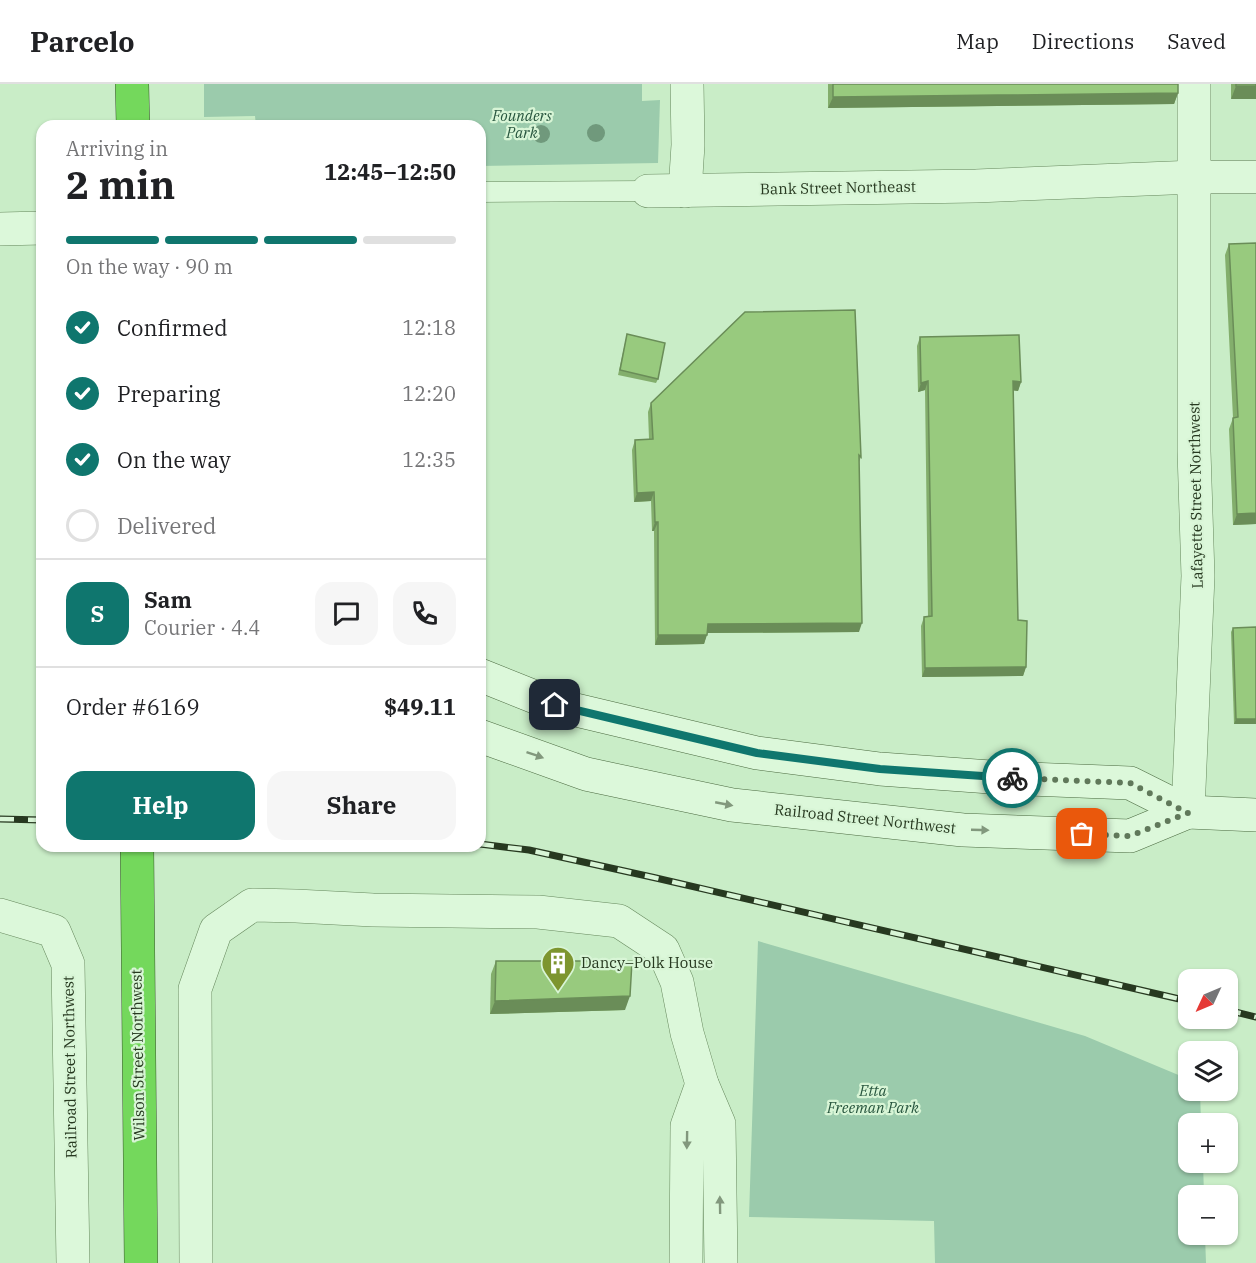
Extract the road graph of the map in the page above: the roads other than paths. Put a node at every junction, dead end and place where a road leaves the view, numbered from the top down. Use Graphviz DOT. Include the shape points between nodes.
graph roads {
  1 [pos="132,84"];
  2 [pos="687,84"];
  3 [pos="1194,84"];
  4 [pos="133,120"];
  5 [pos="1196,177"];
  6 [pos="1256,177"];
  7 [pos="648,191"];
  8 [pos="685,191"];
  9 [pos="486,192"];
  10 [pos="36,228"];
  11 [pos="0,229"];
  12 [pos="486,677"];
  13 [pos="486,738"];
  14 [pos="1188,813"];
  15 [pos="1256,815"];
  16 [pos="137,852"];
  17 [pos="0,915"];
  18 [pos="702,1084"];
  19 [pos="73,1263"];
  20 [pos="141,1263"];
  21 [pos="196,1263"];
  22 [pos="686,1263"];
  23 [pos="721,1263"];
  1 -- 4 [label="highway"];
  2 -- 8 [label="street"];
  3 -- 5 [label="street, Lafayette Street Northwest"];
  5 -- 6 [label="street, Bank Street Northeast"];
  5 -- 8 [label="street, Bank Street Northeast"];
  5 -- 14 [label="street, Lafayette Street Northwest" via="1194,451 1198,576"];
  7 -- 8 [label="street, Bank Street Northeast"];
  7 -- 9 [label="lane, Bank Street Northeast"];
  10 -- 11 [label="street"];
  12 -- 14 [label="street" via="555,705 757,753 880,769 1130,783"];
  13 -- 14 [label="street, Railroad Street Northwest, one-way" via="586,774 732,806 963,830 1130,836"];
  14 -- 15 [label="street, Railroad Street Northwest"];
  16 -- 20 [label="highway, Wilson Street Northwest"];
  17 -- 19 [label="street, Railroad Street Northwest" via="54,931 68,964"];
  18 -- 21 [label="street" via="677,982 663,950 619,921 538,912 252,905 216,930 195,988"];
  18 -- 22 [label="street, one-way" via="687,1126"];
  23 -- 18 [label="street, one-way" via="719,1124"];
}
